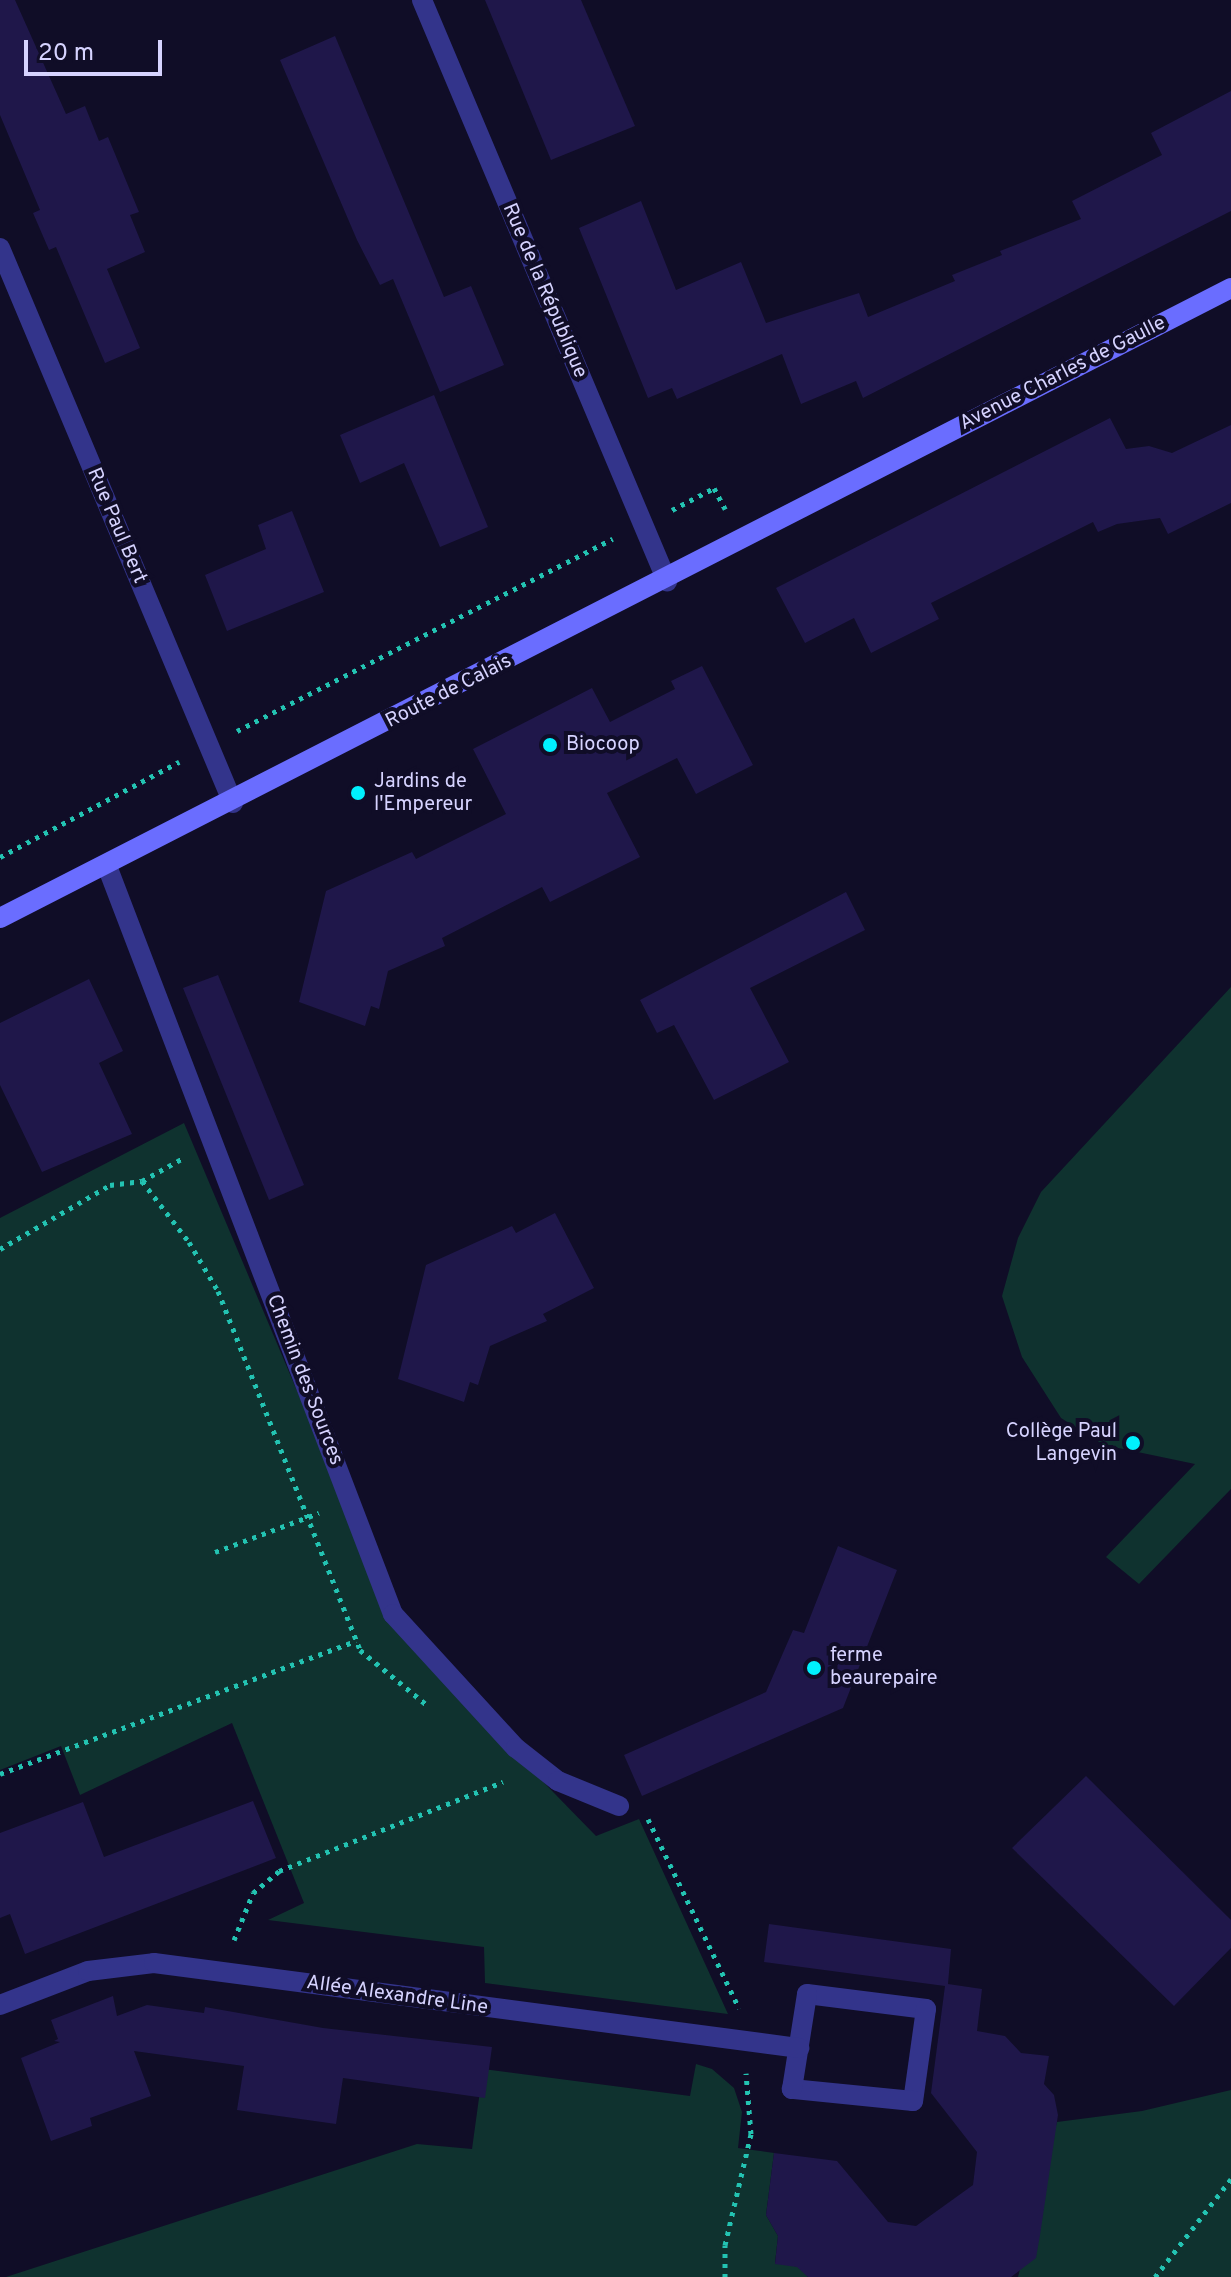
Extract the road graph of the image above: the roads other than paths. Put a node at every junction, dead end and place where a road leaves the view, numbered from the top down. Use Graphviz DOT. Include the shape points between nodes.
graph roads {
  1 [pos="422,0"];
  2 [pos="0,248"];
  3 [pos="1231,288"];
  4 [pos="894,460"];
  5 [pos="667,581"];
  6 [pos="233,803"];
  7 [pos="107,866"];
  8 [pos="0,918"];
  9 [pos="619,1806"];
  10 [pos="0,2005"];
  11 [pos="799,2048"];
  1 -- 5 [label="street, Rue de la République"];
  2 -- 6 [label="street, Rue Paul Bert"];
  3 -- 4 [label="main road, Avenue Charles de Gaulle"];
  4 -- 5 [label="main road, Route de Calais"];
  5 -- 6 [label="main road, Route de Calais"];
  6 -- 7 [label="main road, Route de Calais"];
  7 -- 8 [label="main road, Route de Calais"];
  7 -- 9 [label="street, Chemin des Sources" via="393,1614 516,1748 558,1781"];
  10 -- 11 [label="street, Allée Alexandre Line" via="88,1971 131,1962"];
  11 -- 11 [label="street" via="792,2089 913,2101 926,2009 807,1994"];
}
